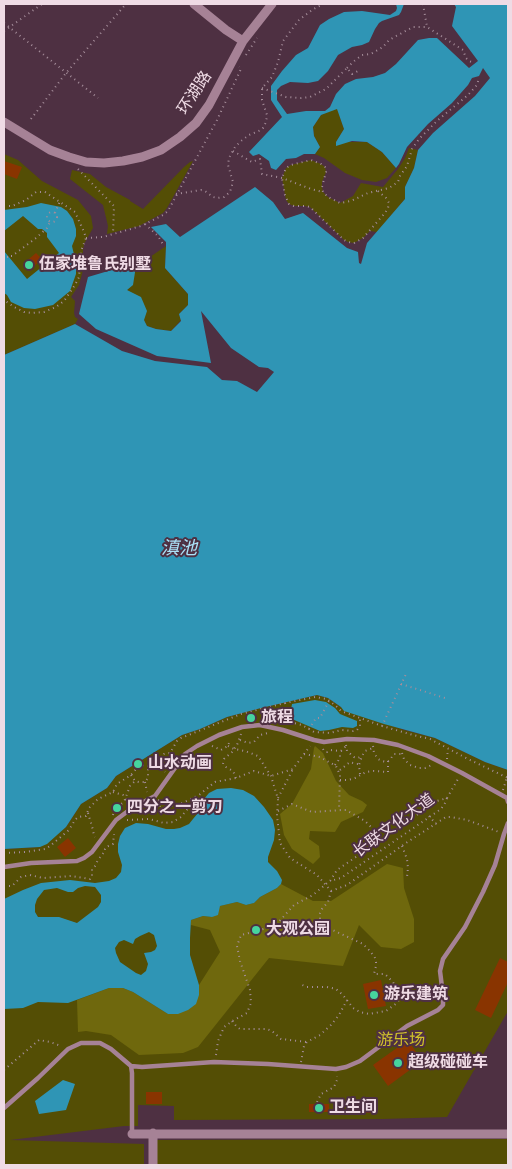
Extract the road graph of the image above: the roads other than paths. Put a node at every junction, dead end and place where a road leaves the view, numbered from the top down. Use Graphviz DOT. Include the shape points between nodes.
graph roads {
  1 [pos="194,4"];
  2 [pos="272,4"];
  3 [pos="243,41"];
  4 [pos="4,122"];
  5 [pos="508,802"];
  6 [pos="508,823"];
  7 [pos="4,867"];
  8 [pos="131,1066"];
  9 [pos="4,1108"];
  10 [pos="153,1133"];
  11 [pos="132,1134"];
  12 [pos="508,1134"];
  13 [pos="153,1165"];
  1 -- 3 [label="street"];
  2 -- 3 [label="street, 环湖路"];
  3 -- 4 [label="street, 环湖路" via="196,123 161,150 142,157 123,162 86,162 50,150"];
  5 -- 7 [label="lane" via="507,798 462,773 401,746 374,740 314,740 260,724 223,733 185,754 153,797 116,820 92,852 77,862"];
  6 -- 8 [label="lane" via="483,892 443,959 440,971 443,1005 407,1026 360,1061 336,1069 214,1062"];
  8 -- 9 [label="lane" via="100,1043 81,1043 68,1049"];
  8 -- 11 [label="lane"];
  10 -- 11 [label="street"];
  10 -- 12 [label="street"];
  10 -- 13 [label="street"];
}
